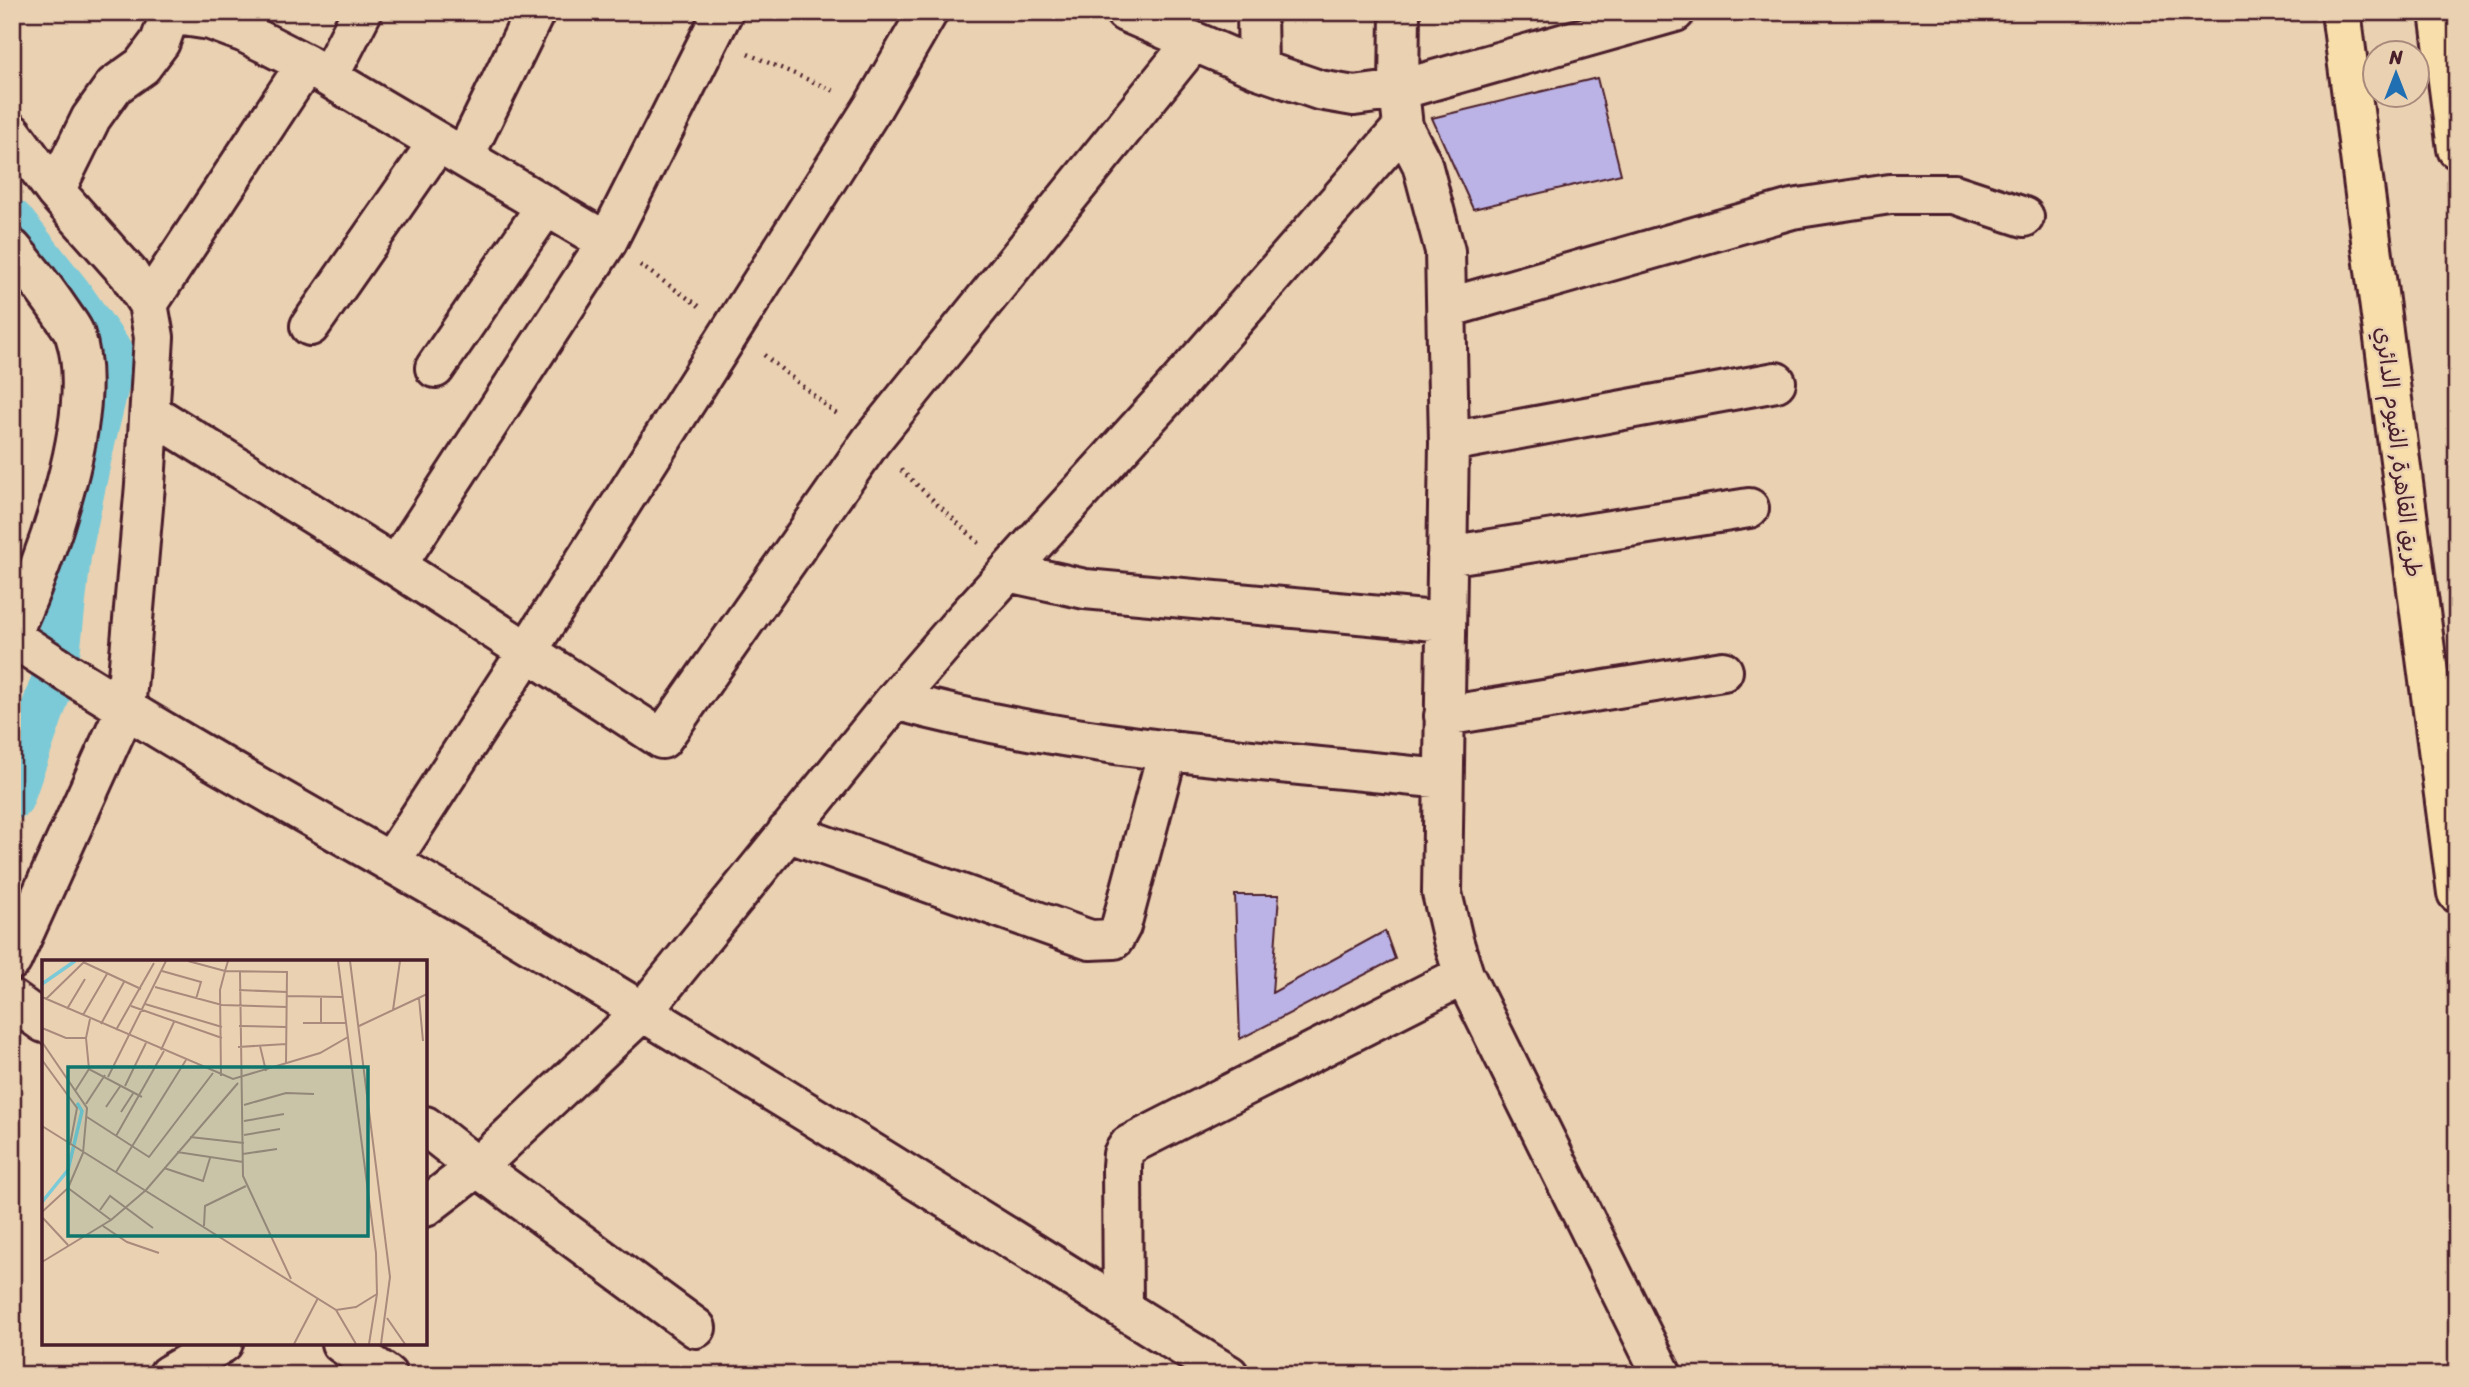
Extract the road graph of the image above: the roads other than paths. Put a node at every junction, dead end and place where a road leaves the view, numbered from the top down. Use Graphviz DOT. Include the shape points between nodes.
graph roads {
  1 [pos="362,12"];
  2 [pos="535,12"];
  3 [pos="928,12"];
  4 [pos="1125,12"];
  5 [pos="1257,12"];
  6 [pos="1400,12"];
  7 [pos="1675,12"];
  8 [pos="2342,12"];
  9 [pos="2439,12"];
  10 [pos="170,13"];
  11 [pos="1627,19"];
  12 [pos="717,25"];
  13 [pos="1193,43"];
  14 [pos="1258,69"];
  15 [pos="317,70"];
  16 [pos="1399,90"];
  17 [pos="1403,127"];
  18 [pos="12,133"];
  19 [pos="451,149"];
  20 [pos="2457,149"];
  21 [pos="55,191"];
  22 [pos="546,206"];
  23 [pos="2024,217"];
  24 [pos="607,242"];
  25 [pos="12,249"];
  26 [pos="148,304"];
  27 [pos="1447,308"];
  28 [pos="310,326"];
  29 [pos="435,368"];
  30 [pos="1776,382"];
  31 [pos="151,413"];
  32 [pos="1449,442"];
  33 [pos="1749,508"];
  34 [pos="1447,556"];
  35 [pos="396,566"];
  36 [pos="1008,572"];
  37 [pos="1446,622"];
  38 [pos="20,641"];
  39 [pos="527,652"];
  40 [pos="1723,671"];
  41 [pos="895,700"];
  42 [pos="113,702"];
  43 [pos="1444,716"];
  44 [pos="2446,729"];
  45 [pos="1168,750"];
  46 [pos="1443,779"];
  47 [pos="787,832"];
  48 [pos="391,861"];
  49 [pos="2457,893"];
  50 [pos="12,960"];
  51 [pos="1464,975"];
  52 [pos="12,1000"];
  53 [pos="643,1011"];
  54 [pos="42,1022"];
  55 [pos="427,1128"];
  56 [pos="477,1167"];
  57 [pos="427,1205"];
  58 [pos="1123,1309"];
  59 [pos="696,1328"];
  60 [pos="220,1345"];
  61 [pos="344,1345"];
  62 [pos="168,1375"];
  63 [pos="387,1375"];
  64 [pos="1229,1375"];
  65 [pos="1662,1375"];
  1 -- 15 [label="street"];
  2 -- 19 [label="street"];
  3 -- 39 [label="street" via="873,107"];
  4 -- 13 [label="street"];
  5 -- 14 [label="street"];
  6 -- 16 [label="street"];
  7 -- 11 [label="street"];
  8 -- 44 [label="highway, طريق القاهرة, الفيوم الدائري"];
  9 -- 20 [label="highway"];
  10 -- 15 [label="street" via="210,20 245,33"];
  10 -- 21 [label="street" via="160,42 142,66 114,86 91,118"];
  11 -- 16 [label="street"];
  12 -- 24 [label="street"];
  13 -- 14 [label="street"];
  13 -- 39 [label="street" via="871,441 662,738"];
  14 -- 16 [label="street" via="1319,90 1354,96"];
  15 -- 19 [label="street"];
  15 -- 26 [label="street"];
  16 -- 17 [label="street"];
  17 -- 27 [label="street" via="1422,164 1445,251"];
  17 -- 36 [label="street"];
  18 -- 21 [label="street"];
  19 -- 22 [label="street"];
  19 -- 28 [label="street"];
  21 -- 26 [label="street" via="129,274"];
  22 -- 24 [label="street"];
  22 -- 29 [label="street"];
  23 -- 27 [label="street" via="1954,194 1891,194 1792,209"];
  24 -- 35 [label="street"];
  25 -- 38 [label="street" via="75,334 81,368 81,406 54,527"];
  26 -- 31 [label="street" via="154,337"];
  27 -- 32 [label="street"];
  30 -- 32 [label="street"];
  31 -- 35 [label="street"];
  31 -- 42 [label="street"];
  32 -- 34 [label="street"];
  33 -- 34 [label="street"];
  34 -- 37 [label="street"];
  35 -- 39 [label="street"];
  36 -- 37 [label="street" via="1085,589"];
  36 -- 41 [label="street"];
  37 -- 43 [label="street"];
  38 -- 42 [label="street"];
  39 -- 48 [label="street"];
  40 -- 43 [label="street"];
  41 -- 45 [label="street" via="979,721"];
  41 -- 47 [label="street"];
  42 -- 48 [label="street"];
  42 -- 50 [label="street"];
  43 -- 46 [label="street"];
  44 -- 49 [label="highway, طريق القاهرة, الفيوم الدائري"];
  45 -- 46 [label="street"];
  45 -- 47 [label="street" via="1114,939 1090,940"];
  46 -- 51 [label="street" via="1442,893"];
  47 -- 53 [label="street"];
  48 -- 53 [label="street"];
  51 -- 58 [label="street" via="1129,1145 1122,1154"];
  51 -- 65 [label="street"];
  52 -- 54 [label="street"];
  53 -- 56 [label="street"];
  53 -- 58 [label="street"];
  55 -- 56 [label="street"];
  56 -- 57 [label="street"];
  56 -- 59 [label="street"];
  58 -- 64 [label="street"];
  60 -- 62 [label="street"];
  61 -- 63 [label="street"];
}
